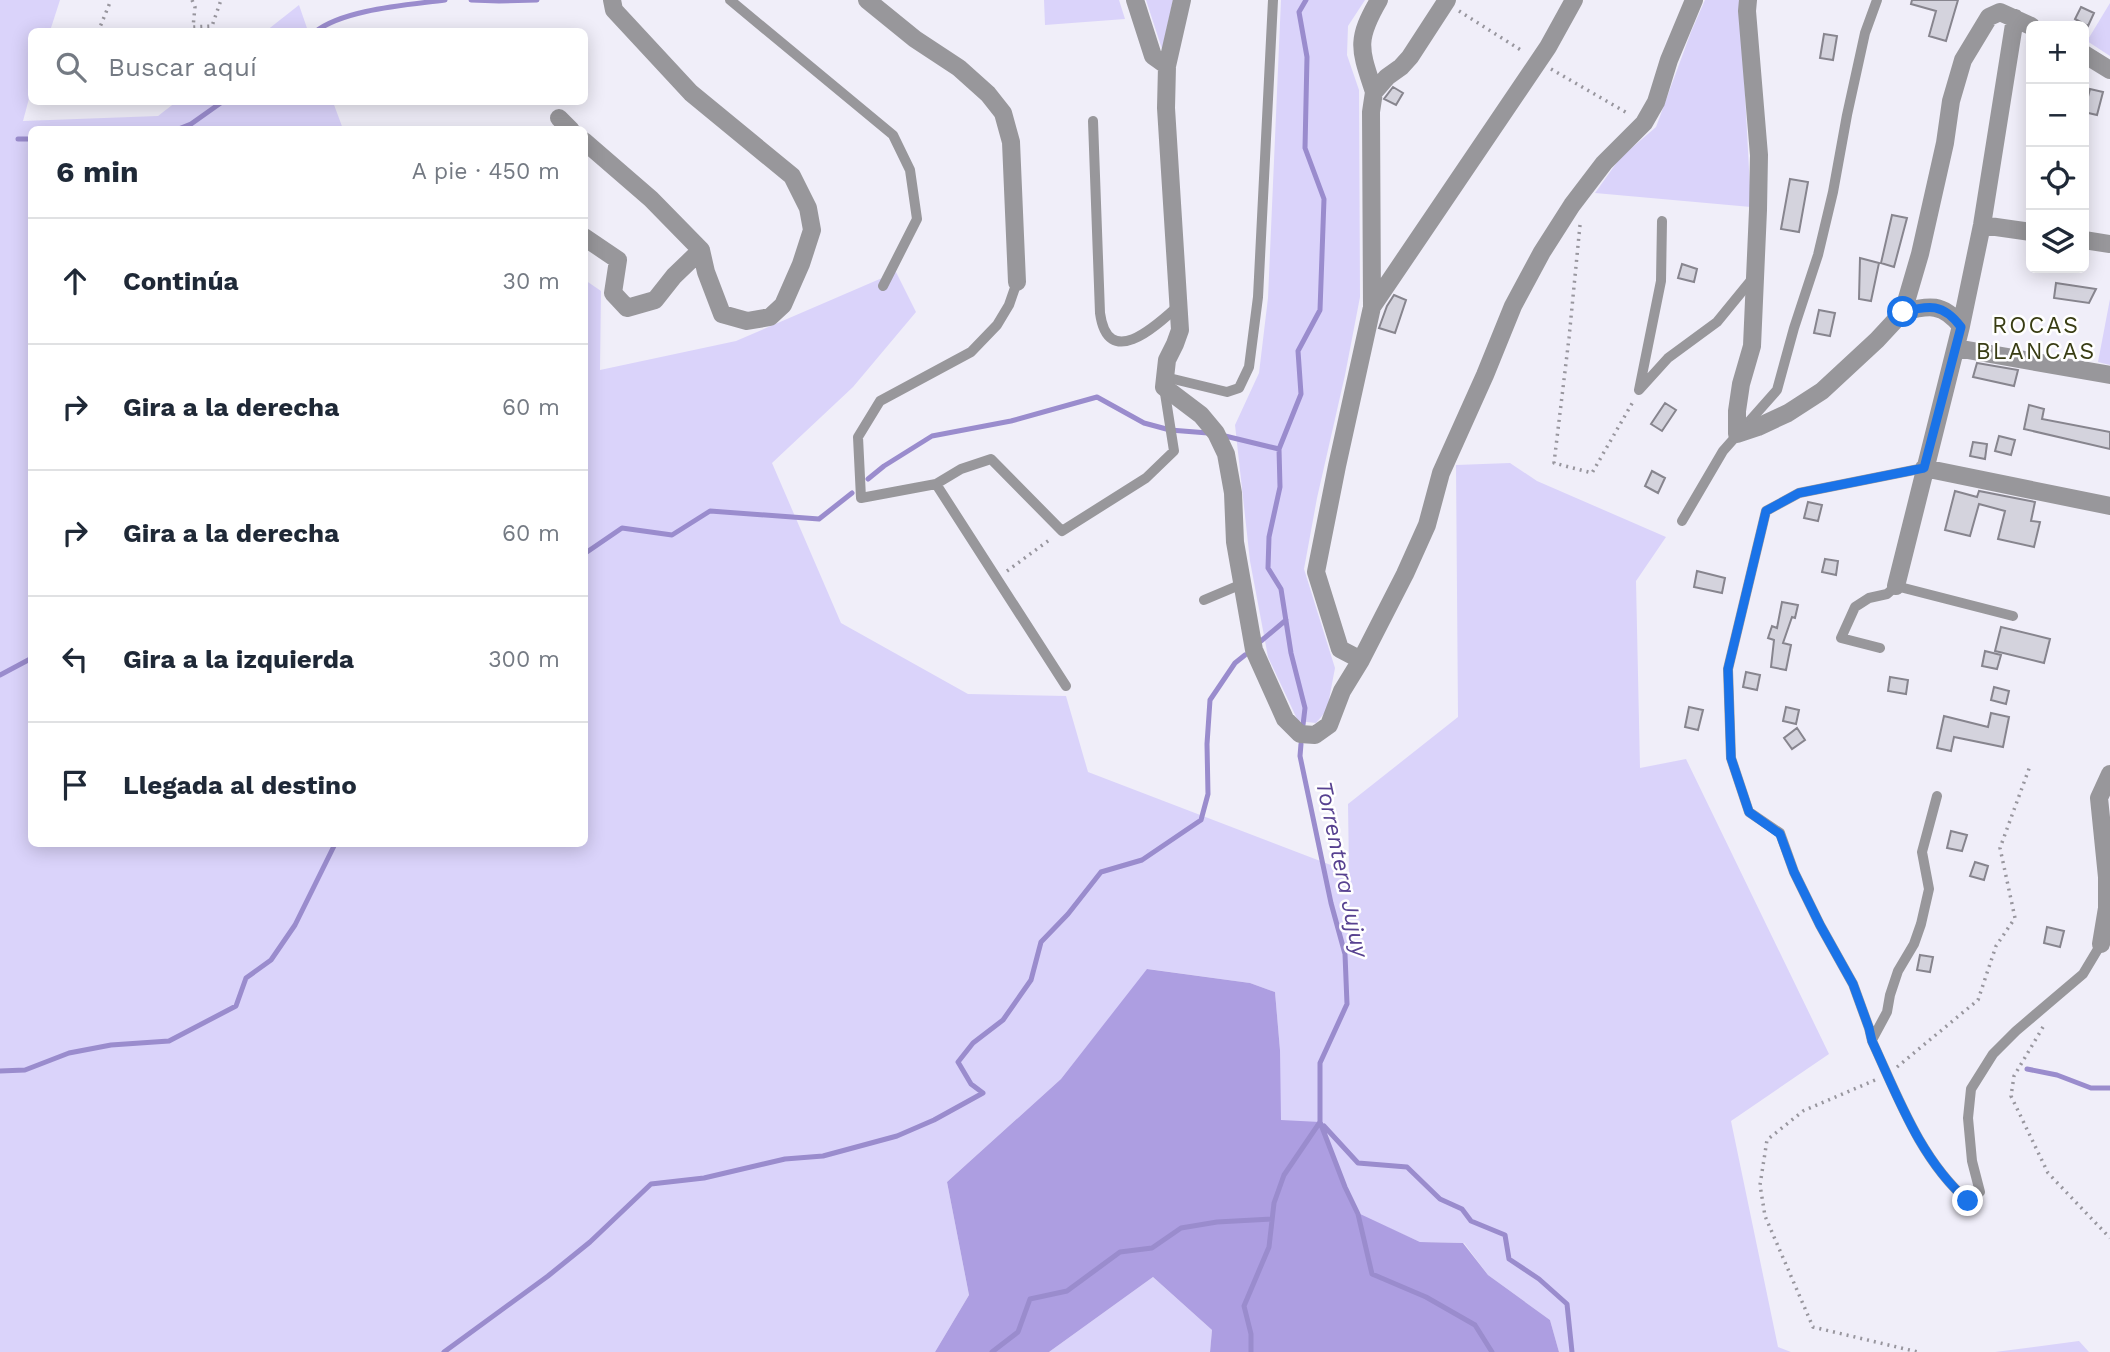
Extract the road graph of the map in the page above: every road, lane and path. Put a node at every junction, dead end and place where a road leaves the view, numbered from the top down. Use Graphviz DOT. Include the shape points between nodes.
graph roads {
  1 [pos="111,0"];
  2 [pos="192,0"];
  3 [pos="221,0"];
  4 [pos="612,0"];
  5 [pos="730,0"];
  6 [pos="867,0"];
  7 [pos="1135,0"];
  8 [pos="1182,0"];
  9 [pos="1273,0"];
  10 [pos="1379,0"];
  11 [pos="1447,0"];
  12 [pos="1574,0"];
  13 [pos="1694,0"];
  14 [pos="1748,0"];
  15 [pos="1877,0"];
  16 [pos="2023,22"];
  17 [pos="100,28"];
  18 [pos="2089,57"];
  19 [pos="1167,66"];
  20 [pos="2110,70"];
  21 [pos="1374,92"];
  22 [pos="1093,121"];
  23 [pos="588,144"];
  24 [pos="1583,191"];
  25 [pos="1662,221"];
  26 [pos="1982,225"];
  27 [pos="2026,231"];
  28 [pos="588,240"];
  29 [pos="2089,241"];
  30 [pos="2110,244"];
  31 [pos="701,250"];
  32 [pos="1756,275"];
  33 [pos="1017,282"];
  34 [pos="883,286"];
  35 [pos="1178,306"];
  36 [pos="1372,307"];
  37 [pos="1903,312"];
  38 [pos="1961,327"];
  39 [pos="1956,348"];
  40 [pos="2110,375"];
  41 [pos="1165,382"];
  42 [pos="1639,390"];
  43 [pos="1737,434"];
  44 [pos="1924,468"];
  45 [pos="936,484"];
  46 [pos="2110,506"];
  47 [pos="1682,520"];
  48 [pos="1062,531"];
  49 [pos="997,578"];
  50 [pos="1242,584"];
  51 [pos="1896,586"];
  52 [pos="1203,600"];
  53 [pos="2013,616"];
  54 [pos="1880,648"];
  55 [pos="1361,660"];
  56 [pos="1066,686"];
  57 [pos="2031,766"];
  58 [pos="2110,774"];
  59 [pos="1937,796"];
  60 [pos="2102,944"];
  61 [pos="2048,1005"];
  62 [pos="1872,1041"];
  63 [pos="1888,1074"];
  64 [pos="2110,1238"];
  65 [pos="1918,1352"];
  1 -- 17 [label="path"];
  2 -- 3 [label="path" via="193,27 212,26"];
  4 -- 31 [label="street" via="614,10 691,93 792,176 808,208 812,230 801,264 783,305 770,317 747,321 722,314"];
  5 -- 34 [label="lane" via="893,135 910,170 917,219"];
  6 -- 33 [label="street" via="960,68 1003,113 1011,142"];
  7 -- 19 [label="street" via="1153,56"];
  8 -- 19 [label="street"];
  9 -- 41 [label="lane" via="1258,297 1249,367 1239,388 1227,392"];
  10 -- 21 [label="street" via="1365,23 1360,45"];
  11 -- 21 [label="street" via="1410,57"];
  12 -- 36 [label="street" via="1548,47"];
  13 -- 24 [label="street" via="1644,123"];
  14 -- 32 [label="street" via="1759,155"];
  15 -- 43 [label="lane" via="1862,47 1818,255 1777,390"];
  16 -- 26 [label="street"];
  16 -- 37 [label="street" via="2000,12 1989,17 1963,60"];
  18 -- 20 [label="street"];
  19 -- 35 [label="street"];
  21 -- 36 [label="street"];
  22 -- 35 [label="lane" via="1102,328 1108,336 1130,341 1147,334"];
  23 -- 31 [label="street"];
  24 -- 42 [label="path" via="1554,463 1592,473"];
  24 -- 55 [label="street" via="1513,306 1441,473 1427,525"];
  25 -- 42 [label="lane" via="1661,281"];
  26 -- 27 [label="street"];
  26 -- 38 [label="street"];
  28 -- 31 [label="street" via="618,260 613,293 627,308 655,300"];
  29 -- 30 [label="street"];
  32 -- 42 [label="lane" via="1717,322 1668,358"];
  32 -- 43 [label="street" via="1752,346 1741,384"];
  33 -- 45 [label="lane" via="997,326 971,352 880,401 858,437 861,498"];
  35 -- 41 [label="street" via="1180,330 1167,360"];
  36 -- 55 [label="street" via="1316,572 1340,649"];
  37 -- 38 [label="street" via="1939,308"];
  37 -- 43 [label="street" via="1822,391 1787,413"];
  38 -- 39 [label="street"];
  39 -- 40 [label="street"];
  39 -- 44 [label="street"];
  41 -- 48 [label="lane" via="1174,451 1146,478"];
  41 -- 50 [label="street" via="1201,415 1226,454"];
  43 -- 47 [label="lane"];
  44 -- 46 [label="street"];
  44 -- 51 [label="street"];
  44 -- 62 [label="lane" via="1799,493 1766,511 1728,669 1731,758 1749,812 1780,834 1794,872 1853,984"];
  45 -- 48 [label="lane" via="991,459"];
  45 -- 49 [label="lane"];
  48 -- 49 [label="path"];
  49 -- 56 [label="lane"];
  50 -- 52 [label="lane"];
  50 -- 55 [label="street" via="1254,650 1285,719 1300,734 1315,735 1329,725"];
  51 -- 53 [label="lane"];
  51 -- 54 [label="lane" via="1856,607 1840,638"];
  57 -- 63 [label="path" via="2000,848 2015,918 1996,946 1978,1000"];
  58 -- 60 [label="street" via="2099,798 2107,877"];
  59 -- 62 [label="lane" via="1922,852 1929,888 1921,925"];
  60 -- 61 [label="lane" via="2082,974"];
  61 -- 63 [label="lane" via="1993,1054 1971,1089 1968,1118 1980,1192 1968,1201 1949,1185 1923,1148"];
  61 -- 64 [label="path" via="2048,1017 2014,1076 2011,1096 2048,1173"];
  62 -- 63 [label="lane"];
  63 -- 65 [label="path" via="1803,1111 1767,1140 1760,1185 1765,1216 1813,1327"];
}
